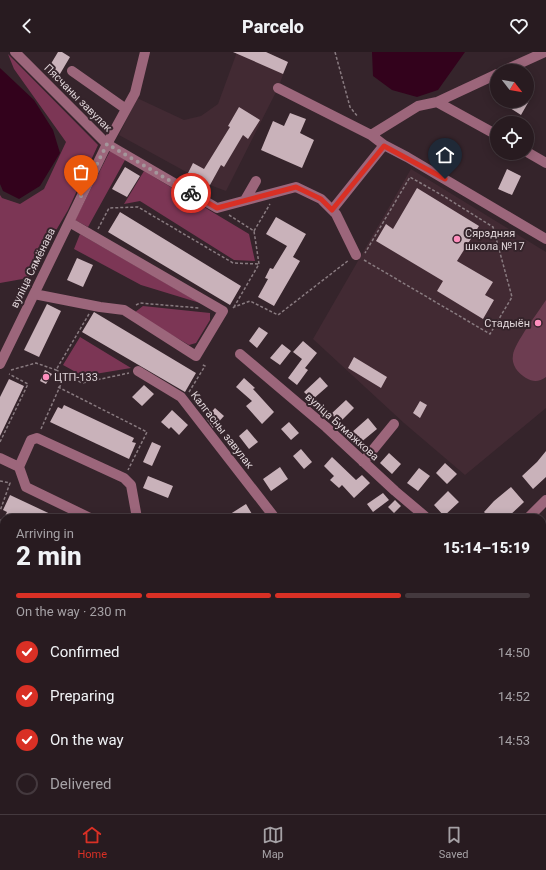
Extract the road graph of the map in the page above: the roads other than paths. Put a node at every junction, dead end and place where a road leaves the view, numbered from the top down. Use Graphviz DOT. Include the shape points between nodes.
graph roads {
  1 [pos="15,52"];
  2 [pos="145,52"];
  3 [pos="544,52"];
  4 [pos="518,64"];
  5 [pos="72,71"];
  6 [pos="490,77"];
  7 [pos="278,88"];
  8 [pos="437,102"];
  9 [pos="126,109"];
  10 [pos="490,132"];
  11 [pos="371,135"];
  12 [pos="107,144"];
  13 [pos="384,146"];
  14 [pos="534,156"];
  15 [pos="546,163"];
  16 [pos="256,181"];
  17 [pos="245,200"];
  18 [pos="332,210"];
  19 [pos="69,222"];
  20 [pos="546,239"];
  21 [pos="359,257"];
  22 [pos="34,294"];
  23 [pos="240,354"];
  24 [pos="0,364"];
  25 [pos="138,371"];
  26 [pos="394,424"];
  27 [pos="0,458"];
  28 [pos="364,462"];
  29 [pos="19,467"];
  30 [pos="546,500"];
  31 [pos="82,514"];
  32 [pos="136,514"];
  33 [pos="272,514"];
  34 [pos="422,514"];
  35 [pos="532,514"];
  1 -- 12 [label="street, Пясчаны завулак"];
  2 -- 9 [label="street, вуліца Сямёнава" via="135,93"];
  3 -- 4 [label="street"];
  5 -- 9 [label="street"];
  6 -- 8 [label="street"];
  7 -- 11 [label="street"];
  8 -- 10 [label="street"];
  8 -- 11 [label="street" via="418,106"];
  9 -- 12 [label="street, вуліца Сямёнава"];
  11 -- 13 [label="street"];
  12 -- 17 [label="street, Пясчаны завулак" via="217,208"];
  12 -- 19 [label="street, вуліца Сямёнава"];
  13 -- 18 [label="street"];
  13 -- 20 [label="street"];
  14 -- 15 [label="street"];
  16 -- 17 [label="street"];
  17 -- 18 [label="street" via="296,187 321,199"];
  18 -- 21 [label="street"];
  19 -- 22 [label="street, вуліца Сямёнава"];
  19 -- 22 [label="street" via="223,311 196,356 124,310"];
  22 -- 24 [label="street, вуліца Сямёнава"];
  23 -- 28 [label="street, вуліца Бумажкова"];
  25 -- 33 [label="street, Калгасны завулак" via="181,397"];
  26 -- 28 [label="street"];
  27 -- 29 [label="street"];
  28 -- 34 [label="street, вуліца Бумажкова"];
  29 -- 31 [label="street" via="26,487"];
  29 -- 32 [label="street" via="31,440 37,438 124,478 131,485"];
  30 -- 35 [label="street"];
}
